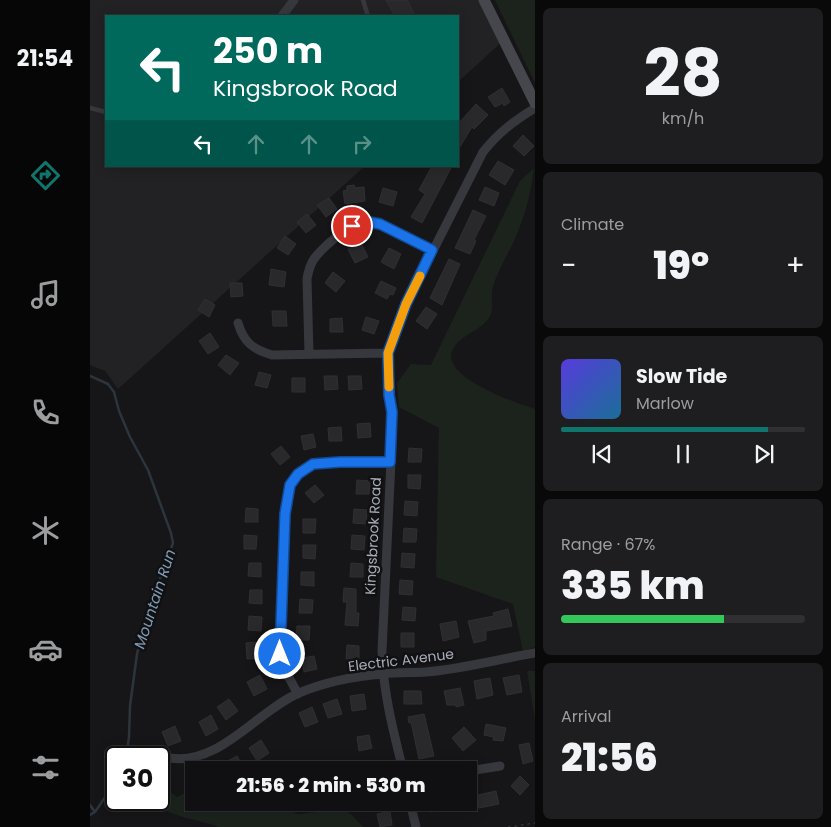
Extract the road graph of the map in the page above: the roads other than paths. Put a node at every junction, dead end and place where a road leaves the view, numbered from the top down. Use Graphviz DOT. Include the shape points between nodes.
graph roads {
  1 [pos="294,0"];
  2 [pos="363,0"];
  3 [pos="484,0"];
  4 [pos="283,15"];
  5 [pos="368,15"];
  6 [pos="535,103"];
  7 [pos="90,108"];
  8 [pos="535,108"];
  9 [pos="105,112"];
  10 [pos="432,250"];
  11 [pos="238,323"];
  12 [pos="388,353"];
  13 [pos="309,354"];
  14 [pos="390,462"];
  15 [pos="535,653"];
  16 [pos="382,674"];
  17 [pos="298,694"];
  18 [pos="170,758"];
  19 [pos="401,761"];
  20 [pos="500,766"];
  21 [pos="477,770"];
  22 [pos="412,811"];
  23 [pos="416,827"];
  1 -- 4 [label="street"];
  2 -- 5 [label="lane"];
  3 -- 6 [label="street"];
  7 -- 9 [label="lane"];
  8 -- 10 [label="street, Kingsbrook Road" via="506,126 483,152"];
  10 -- 12 [label="street, Kingsbrook Road" via="406,304"];
  10 -- 13 [label="street" via="380,224 361,223 343,231 312,260 308,270"];
  11 -- 13 [label="street" via="242,336 262,352 272,355"];
  12 -- 13 [label="street"];
  12 -- 14 [label="street, Kingsbrook Road" via="392,412"];
  14 -- 16 [label="street, Kingsbrook Road"];
  14 -- 17 [label="street" via="313,464 298,474 290,485 285,514 280,654 282,665"];
  15 -- 16 [label="street, Electric Avenue" via="447,669"];
  16 -- 17 [label="street, Electric Avenue" via="343,680"];
  16 -- 19 [label="street, Kingsbrook Road"];
  17 -- 18 [label="street, Electric Avenue" via="222,745 186,760"];
  20 -- 21 [label="street"];
  22 -- 23 [label="street"];
}
